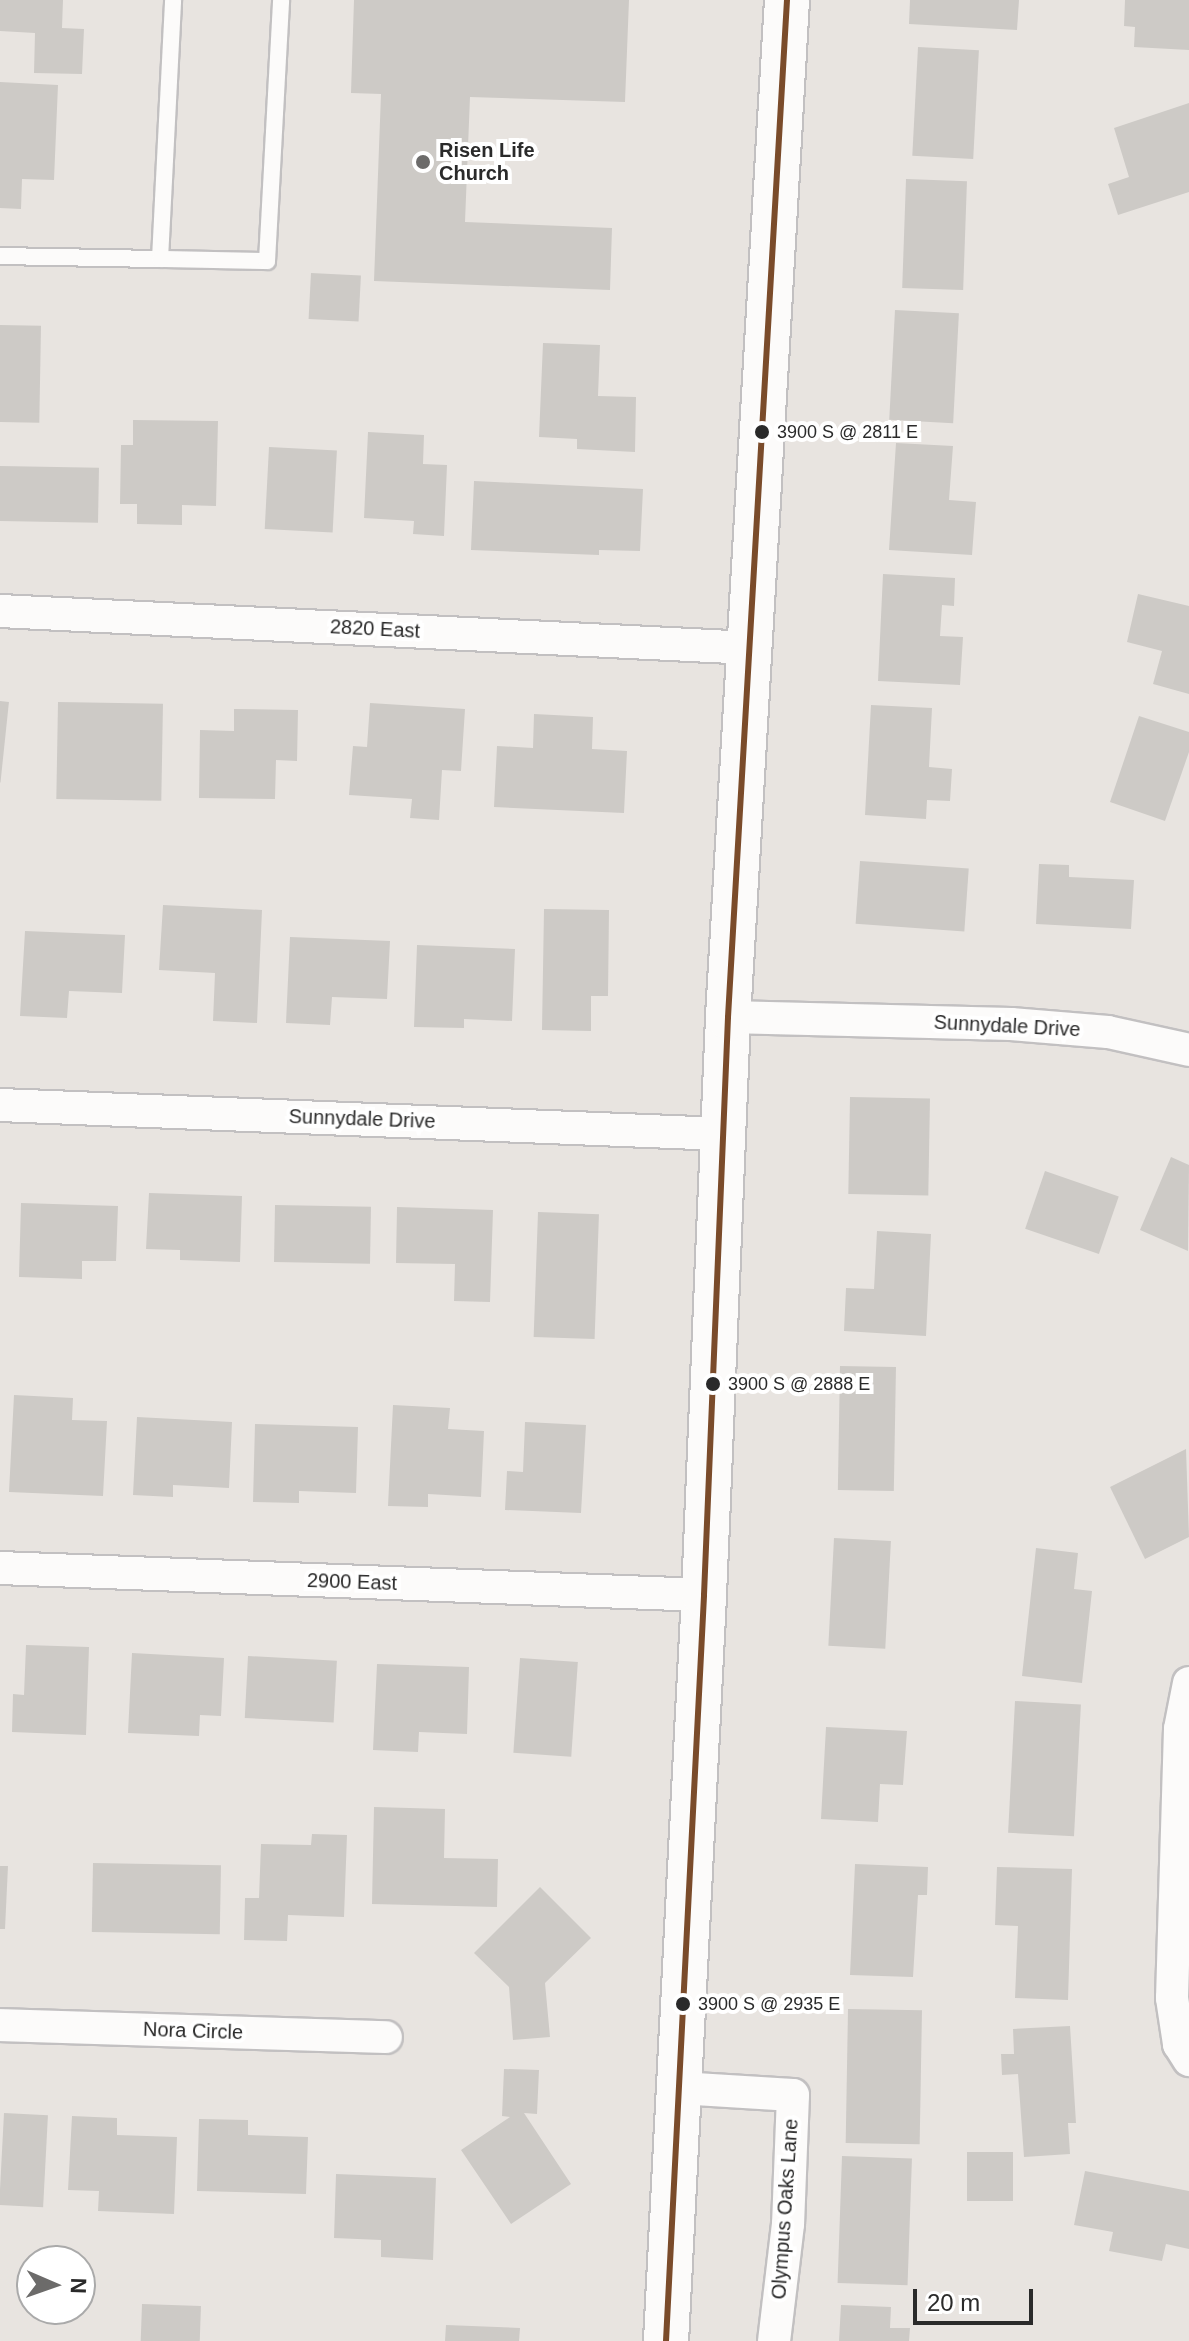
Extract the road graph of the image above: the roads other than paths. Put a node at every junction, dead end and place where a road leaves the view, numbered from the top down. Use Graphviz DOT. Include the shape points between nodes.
graph roads {
  1 [pos="173,0"];
  2 [pos="281,0"];
  3 [pos="787,0"];
  4 [pos="0,256"];
  5 [pos="160,259"];
  6 [pos="0,611"];
  7 [pos="750,648"];
  8 [pos="728,1017"];
  9 [pos="1189,1050"];
  10 [pos="0,1105"];
  11 [pos="723,1134"];
  12 [pos="0,1568"];
  13 [pos="704,1595"];
  14 [pos="1189,1683"];
  15 [pos="0,2025"];
  16 [pos="386,2037"];
  17 [pos="1189,2060"];
  18 [pos="679,2088"];
  19 [pos="666,2341"];
  20 [pos="774,2341"];
  1 -- 5 [label="lane"];
  2 -- 5 [label="lane" via="267,261"];
  3 -- 7 [label="main road"];
  4 -- 5 [label="lane"];
  6 -- 7 [label="street, 2820 East"];
  7 -- 8 [label="main road"];
  8 -- 9 [label="street, Sunnydale Drive" via="1011,1024 1108,1032"];
  8 -- 11 [label="main road"];
  10 -- 11 [label="street, Sunnydale Drive"];
  11 -- 13 [label="main road"];
  12 -- 13 [label="street, 2900 East"];
  13 -- 18 [label="main road"];
  14 -- 17 [label="street" via="1180,1729 1172,1998 1179,2044"];
  15 -- 16 [label="street, Nora Circle"];
  18 -- 19 [label="main road"];
  18 -- 20 [label="street, Olympus Oaks Lane" via="793,2095 788,2224"];
}
